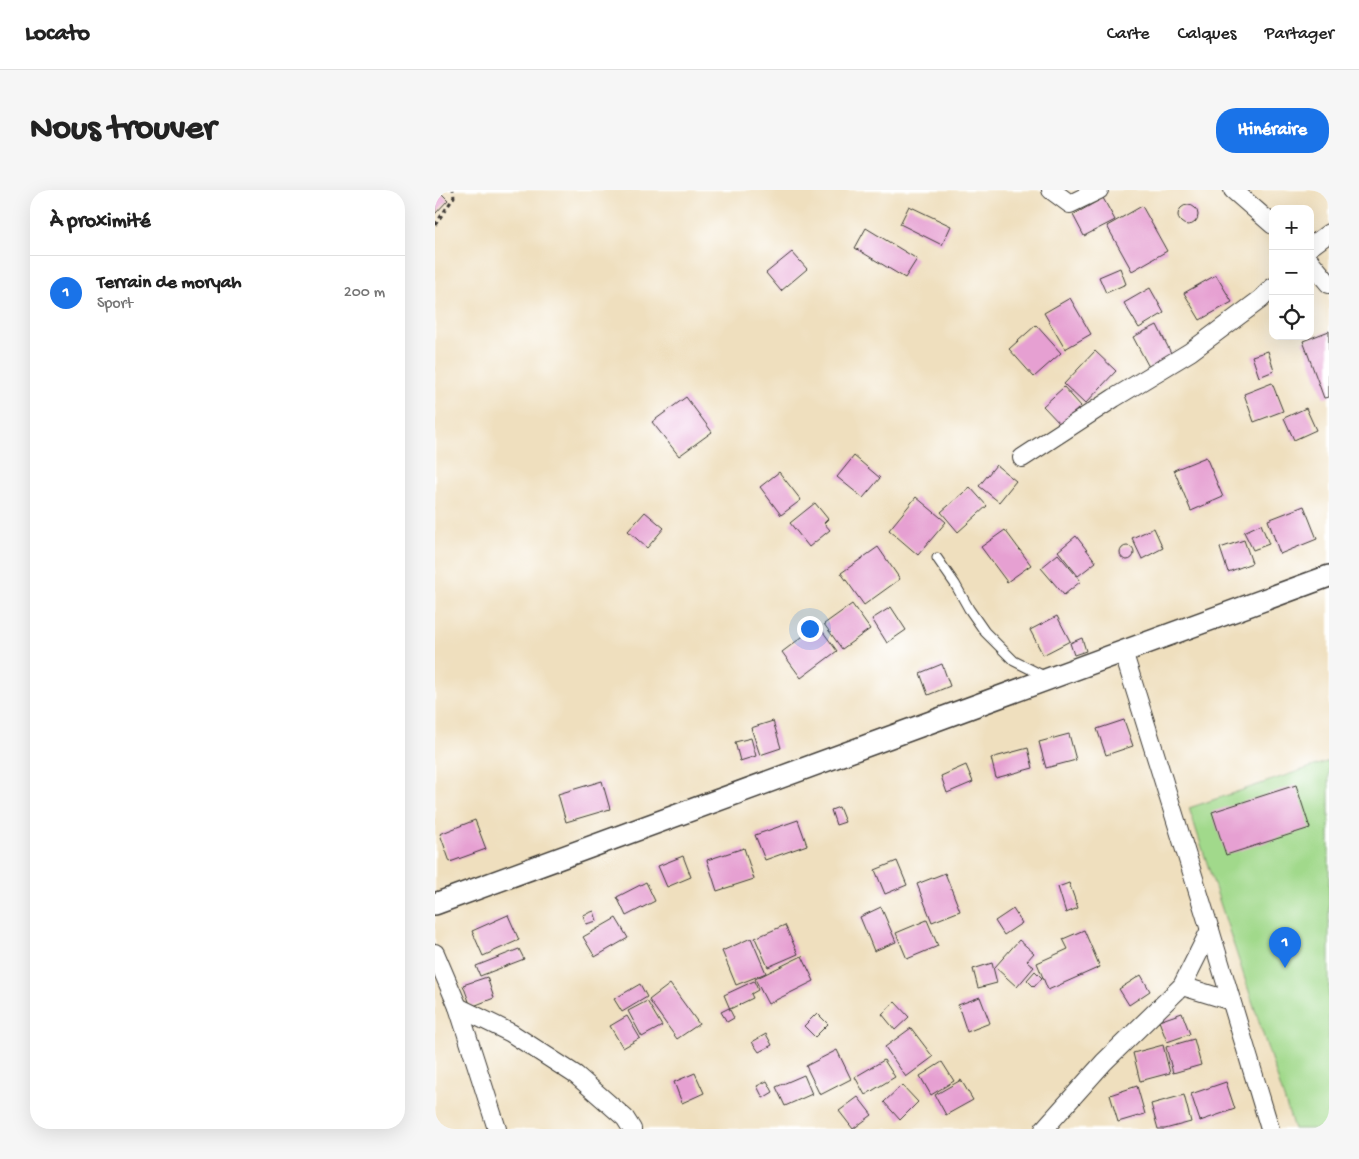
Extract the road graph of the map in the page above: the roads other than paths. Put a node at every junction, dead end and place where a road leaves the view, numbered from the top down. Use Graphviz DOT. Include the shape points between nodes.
graph roads {
  1 [pos="1051,190"];
  2 [pos="1099,190"];
  3 [pos="1233,190"];
  4 [pos="1269,222"];
  5 [pos="1329,233"];
  6 [pos="1314,244"];
  7 [pos="1314,266"];
  8 [pos="1329,284"];
  9 [pos="1269,291"];
  10 [pos="1022,458"];
  11 [pos="937,558"];
  12 [pos="1329,576"];
  13 [pos="1123,650"];
  14 [pos="1049,678"];
  15 [pos="435,904"];
  16 [pos="1210,930"];
  17 [pos="435,953"];
  18 [pos="1182,986"];
  19 [pos="1231,1001"];
  20 [pos="458,1008"];
  21 [pos="497,1129"];
  22 [pos="632,1129"];
  23 [pos="1044,1129"];
  24 [pos="1270,1129"];
  1 -- 2 [label="street" via="1070,204"];
  3 -- 4 [label="street"];
  5 -- 6 [label="street"];
  7 -- 8 [label="street"];
  9 -- 10 [label="street" via="1190,352"];
  11 -- 14 [label="lane" via="985,632 1014,661"];
  12 -- 13 [label="street"];
  13 -- 14 [label="street"];
  13 -- 16 [label="street"];
  14 -- 15 [label="street"];
  16 -- 18 [label="street"];
  16 -- 19 [label="street"];
  17 -- 20 [label="street"];
  18 -- 19 [label="street"];
  18 -- 23 [label="street" via="1104,1062"];
  19 -- 24 [label="street"];
  20 -- 21 [label="street"];
  20 -- 22 [label="street" via="511,1033 576,1075 625,1118"];
}
